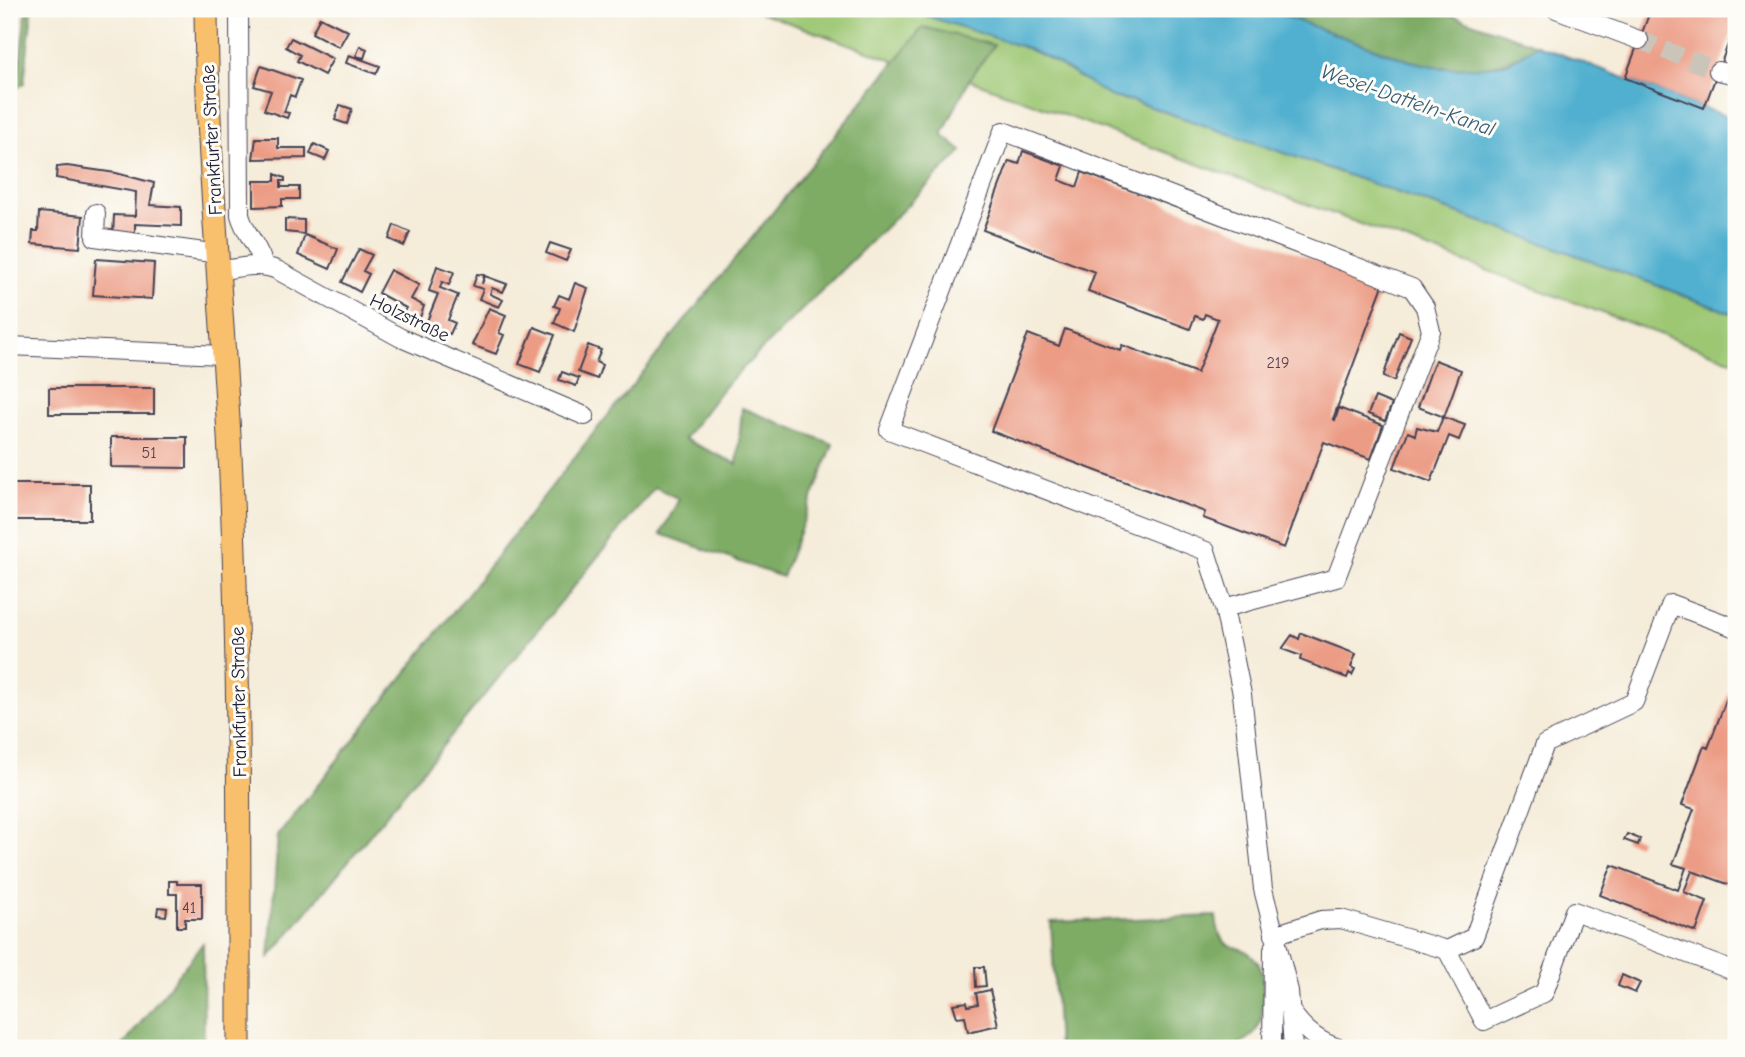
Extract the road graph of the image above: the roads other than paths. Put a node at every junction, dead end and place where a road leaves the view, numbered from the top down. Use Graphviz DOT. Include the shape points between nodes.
graph roads {
  1 [pos="206,9"];
  2 [pos="239,9"];
  3 [pos="1556,9"];
  4 [pos="1639,40"];
  5 [pos="1718,71"];
  6 [pos="1736,75"];
  7 [pos="96,213"];
  8 [pos="218,262"];
  9 [pos="264,266"];
  10 [pos="9,346"];
  11 [pos="223,355"];
  12 [pos="585,416"];
  13 [pos="1223,607"];
  14 [pos="1736,628"];
  15 [pos="1274,935"];
  16 [pos="1447,950"];
  17 [pos="1736,972"];
  18 [pos="1291,1012"];
  19 [pos="239,1048"];
  20 [pos="1272,1048"];
  21 [pos="1293,1048"];
  22 [pos="1339,1048"];
  1 -- 8 [label="main road, Frankfurter Straße"];
  2 -- 9 [label="street, Frankfurter Straße" via="240,215"];
  3 -- 4 [label="street"];
  5 -- 6 [label="street"];
  7 -- 8 [label="street" via="95,237"];
  8 -- 9 [label="street"];
  8 -- 11 [label="main road, Frankfurter Straße"];
  9 -- 12 [label="street, Holzstraße" via="410,342"];
  10 -- 11 [label="street"];
  11 -- 19 [label="main road, Frankfurter Straße" via="238,640"];
  13 -- 13 [label="street" via="1206,551 889,430 1003,131 1412,288 1425,307 1431,331 1336,578"];
  13 -- 15 [label="street" via="1242,694 1264,889"];
  14 -- 16 [label="street" via="1671,604 1634,702 1545,744 1474,937"];
  15 -- 16 [label="street" via="1321,920 1340,919"];
  15 -- 18 [label="street"];
  15 -- 20 [label="street"];
  16 -- 17 [label="street" via="1483,1021 1544,993 1574,911"];
  18 -- 21 [label="street"];
  18 -- 22 [label="street" via="1319,1040"];
}
